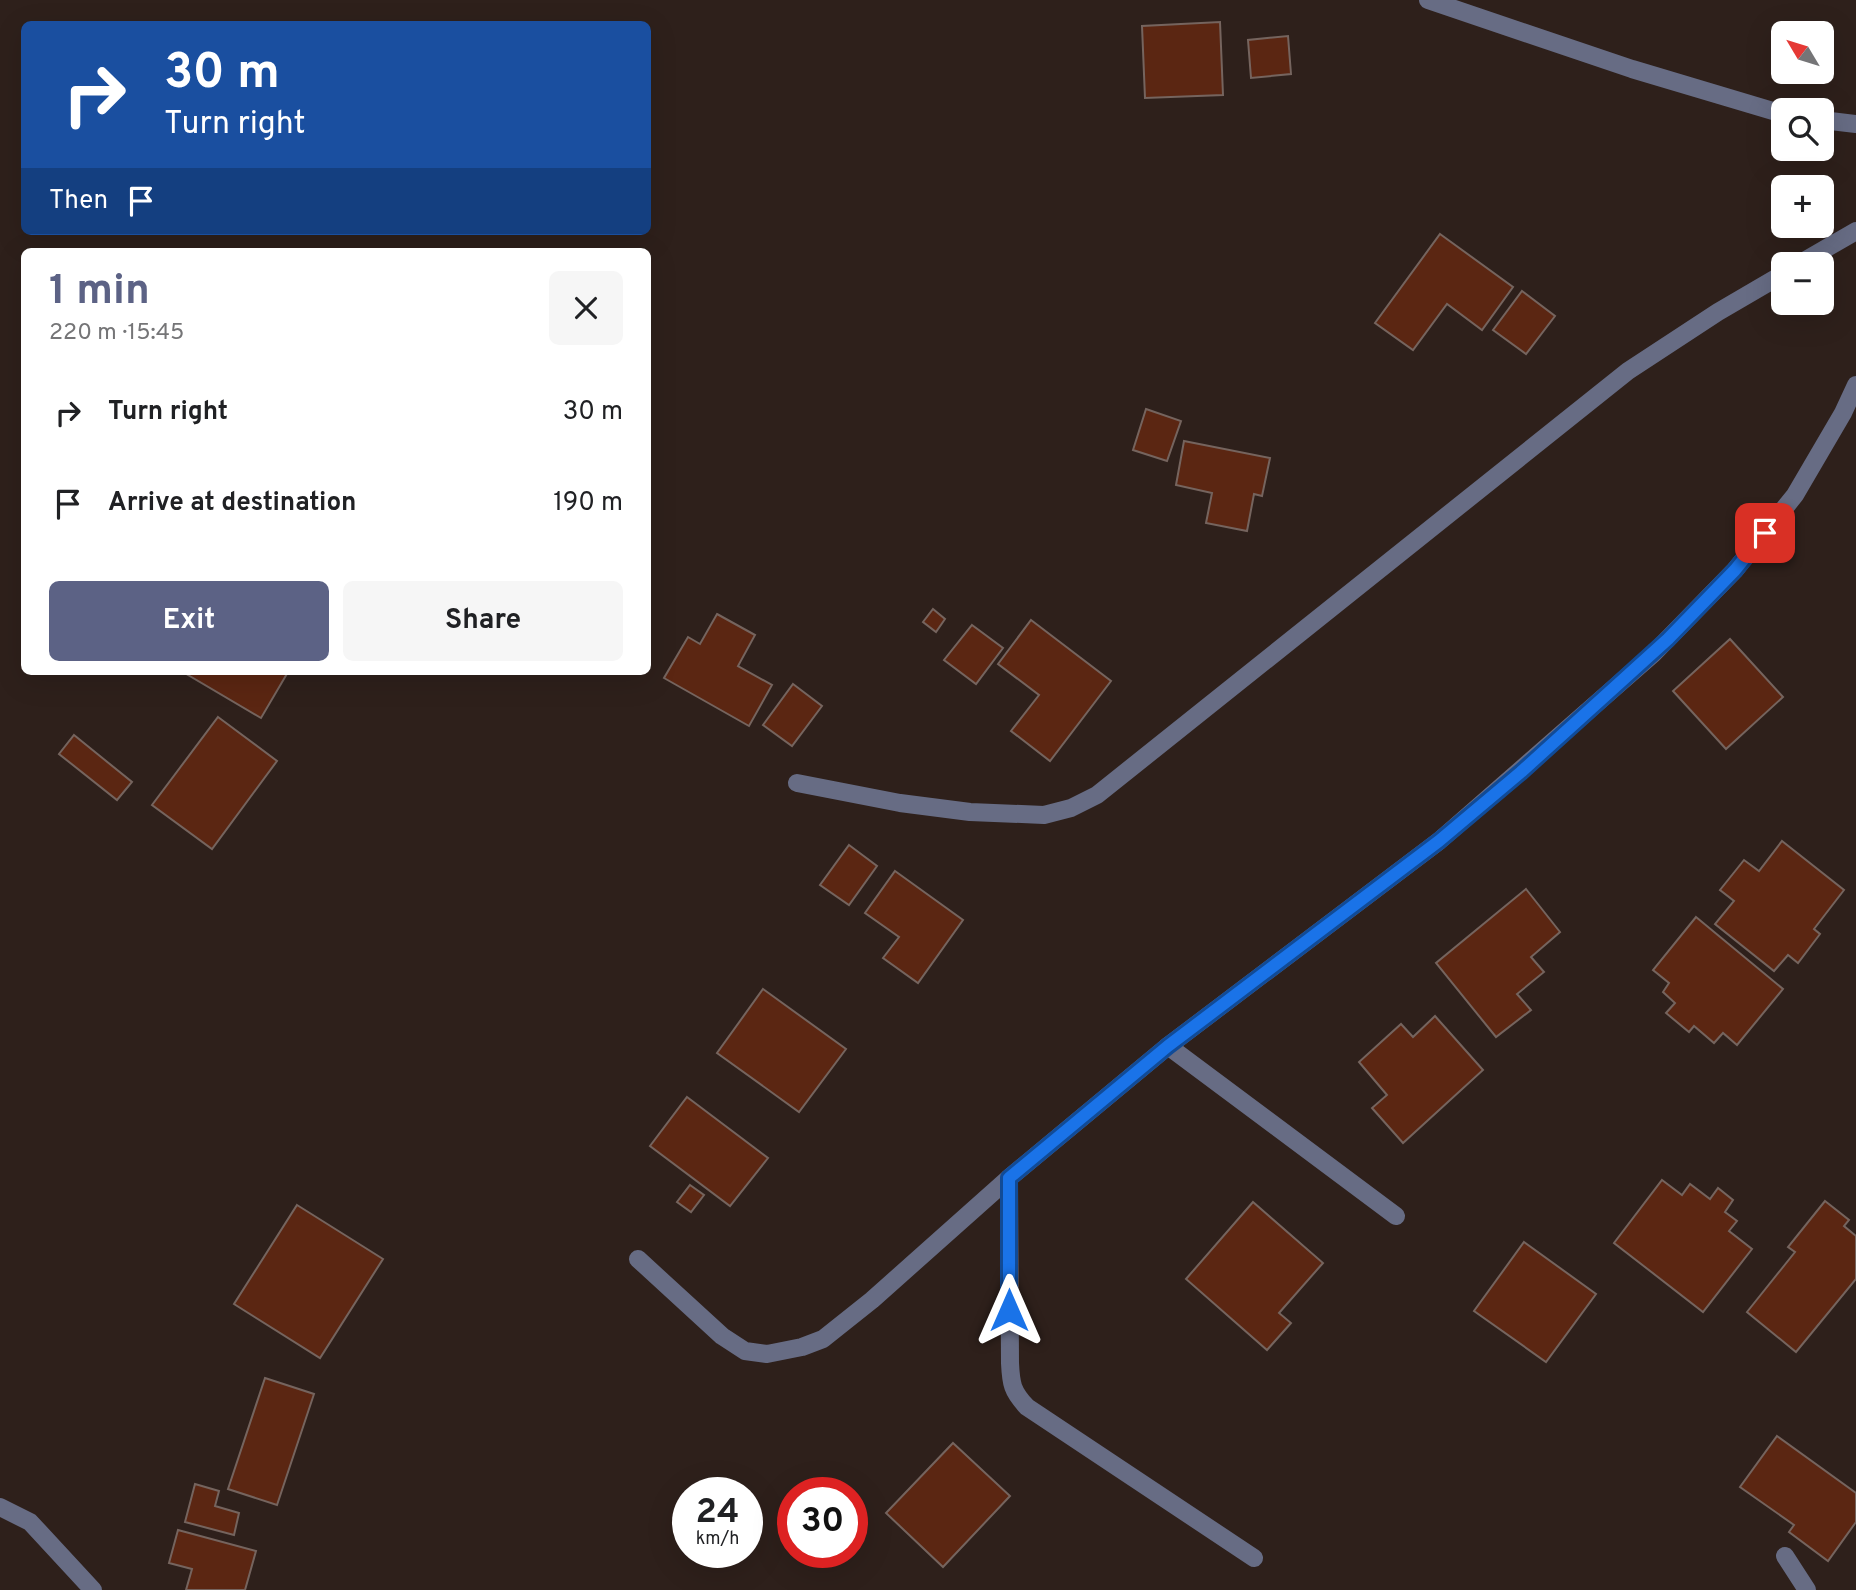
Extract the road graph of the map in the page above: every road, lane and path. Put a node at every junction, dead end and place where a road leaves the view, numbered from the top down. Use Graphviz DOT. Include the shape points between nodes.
graph roads {
  1 [pos="1428,0"];
  2 [pos="1771,110"];
  3 [pos="1834,121"];
  4 [pos="1856,124"];
  5 [pos="1856,231"];
  6 [pos="1820,252"];
  7 [pos="1771,281"];
  8 [pos="1856,385"];
  9 [pos="797,783"];
  10 [pos="1168,1046"];
  11 [pos="1009,1178"];
  12 [pos="1396,1216"];
  13 [pos="638,1259"];
  14 [pos="0,1507"];
  15 [pos="1785,1556"];
  16 [pos="1254,1558"];
  17 [pos="93,1590"];
  18 [pos="1807,1590"];
  1 -- 2 [label="street"];
  3 -- 4 [label="street"];
  5 -- 6 [label="street"];
  7 -- 9 [label="street" via="1628,371 1097,795 1044,816 970,812"];
  8 -- 10 [label="street" via="1795,495 1735,570 1653,654 1439,841"];
  10 -- 11 [label="street"];
  10 -- 12 [label="street"];
  11 -- 13 [label="street" via="872,1300 823,1339 802,1347 767,1354 746,1351 722,1336"];
  11 -- 16 [label="street" via="1010,1380 1014,1394"];
  14 -- 17 [label="street" via="30,1522"];
  15 -- 18 [label="street"];
}
